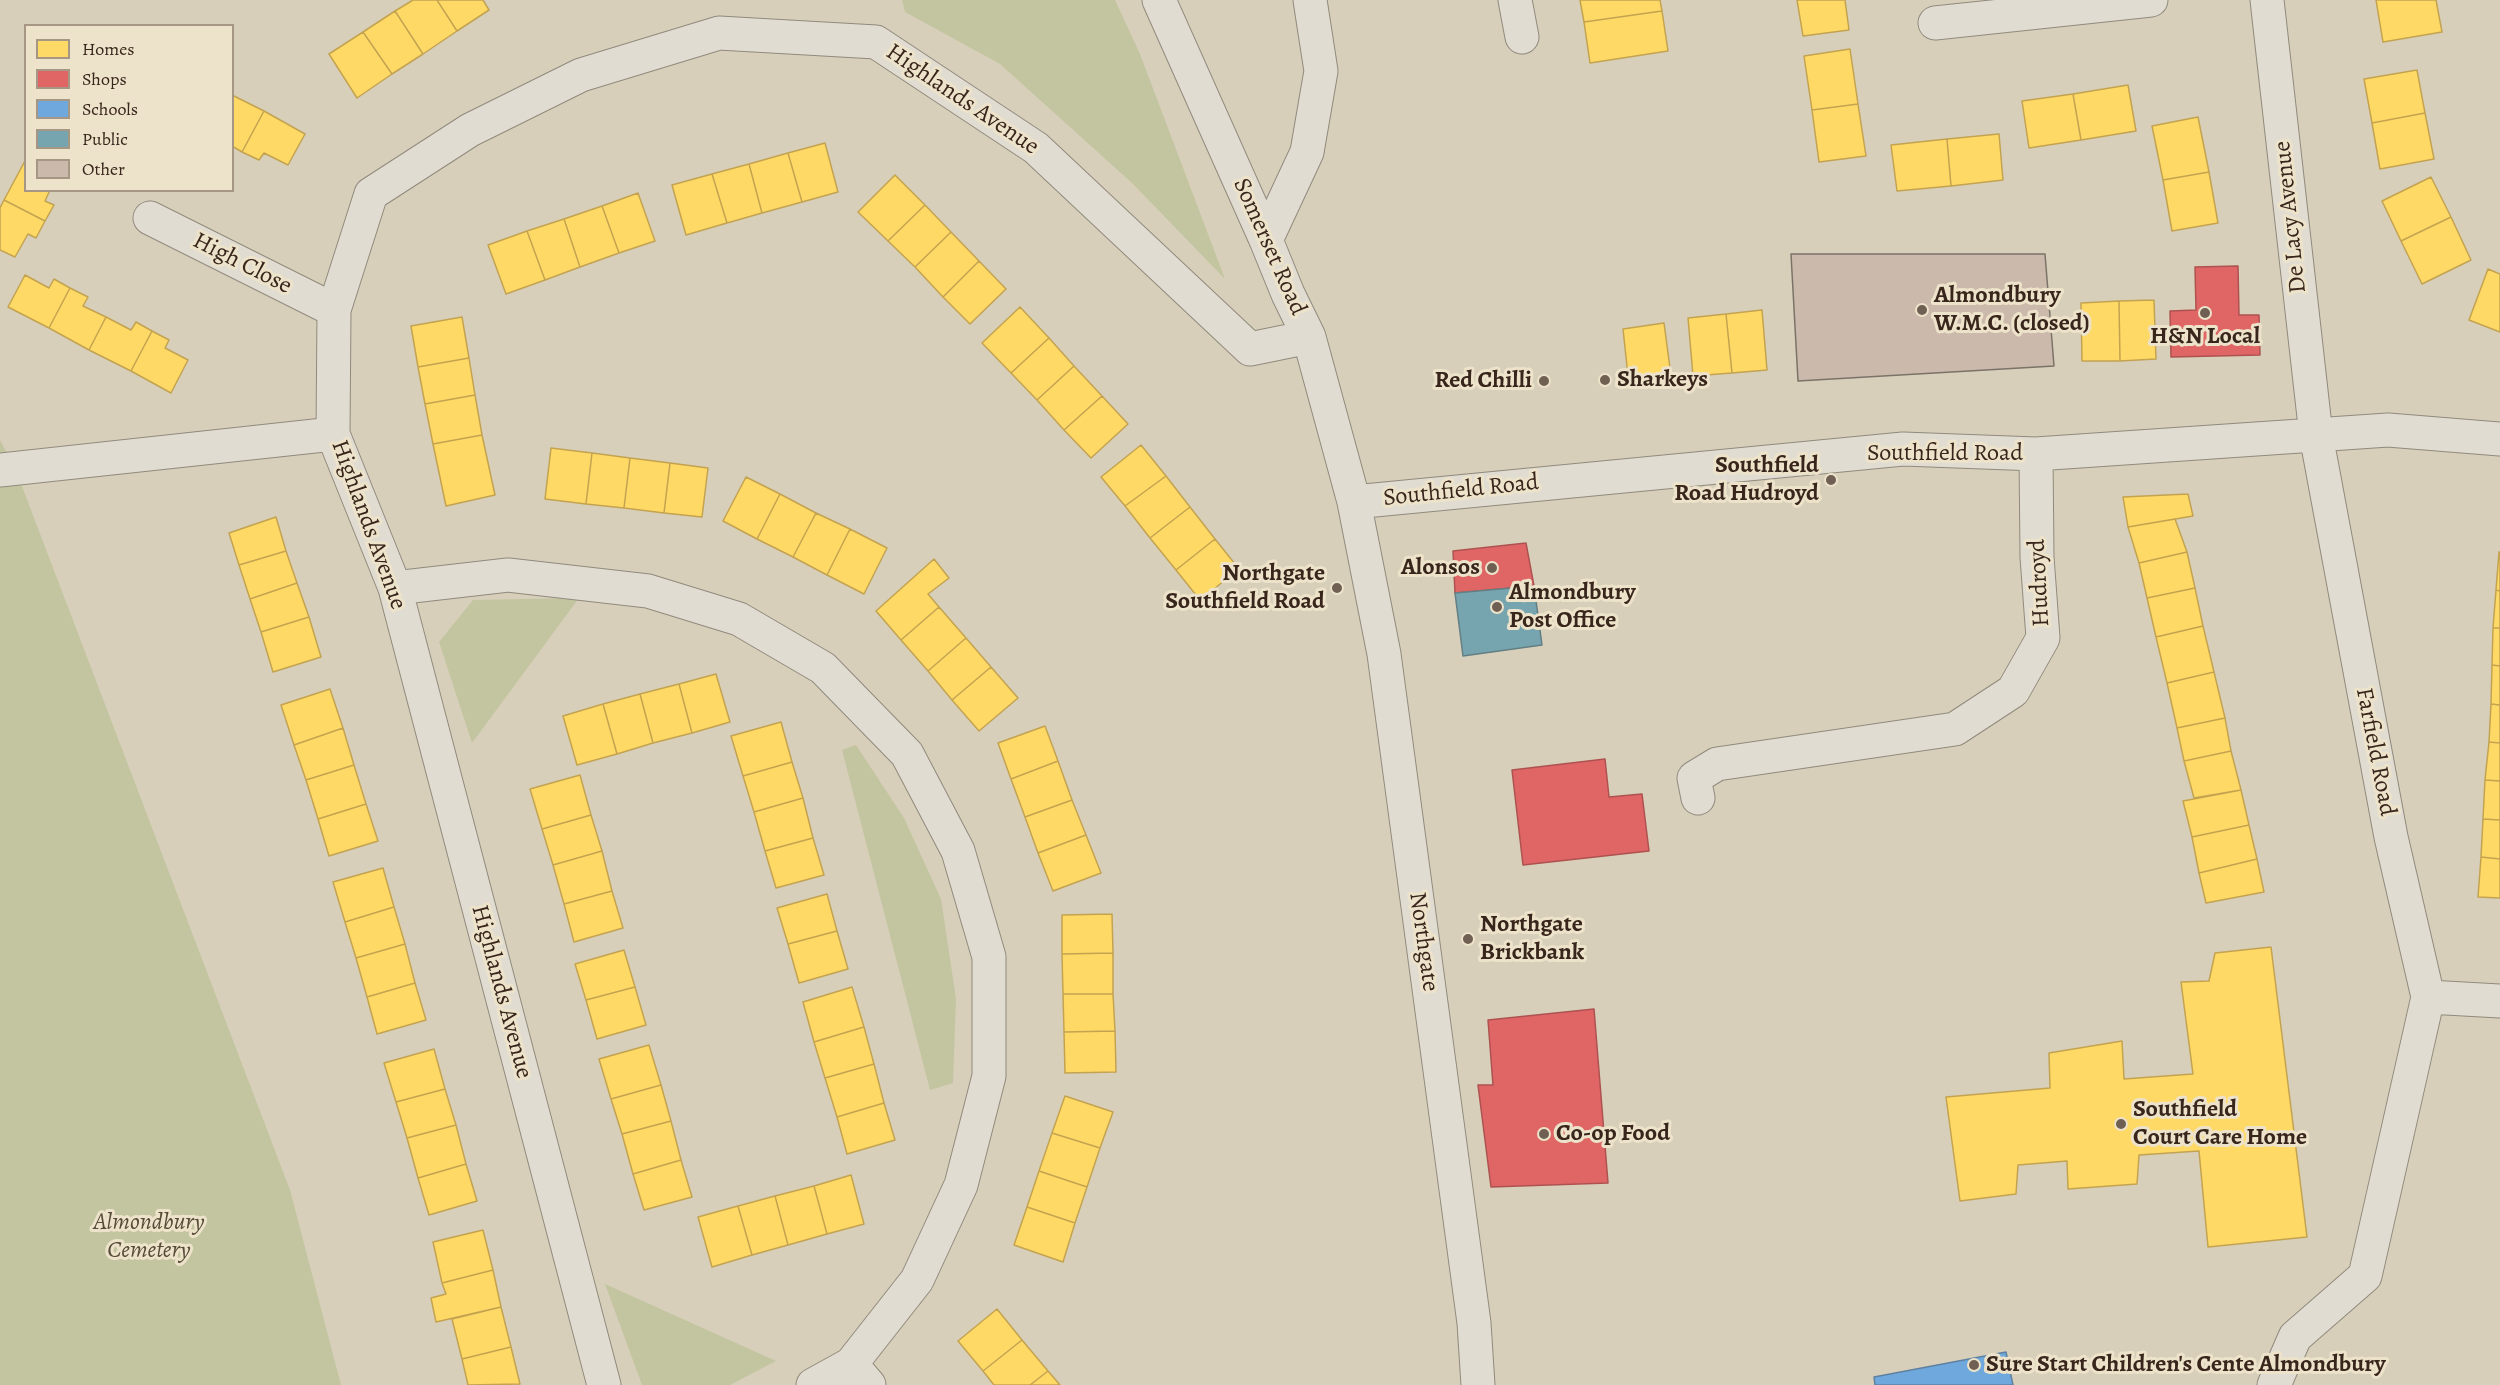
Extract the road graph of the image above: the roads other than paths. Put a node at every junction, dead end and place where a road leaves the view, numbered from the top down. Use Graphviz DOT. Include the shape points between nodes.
graph roads {
  1 [pos="1160,0"];
  2 [pos="1310,0"];
  3 [pos="1515,0"];
  4 [pos="2151,0"];
  5 [pos="2266,0"];
  6 [pos="1935,23"];
  7 [pos="1521,38"];
  8 [pos="150,218"];
  9 [pos="1266,240"];
  10 [pos="334,310"];
  11 [pos="1309,337"];
  12 [pos="333,434"];
  13 [pos="2316,435"];
  14 [pos="2500,439"];
  15 [pos="2036,454"];
  16 [pos="0,470"];
  17 [pos="1354,502"];
  18 [pos="395,588"];
  19 [pos="1698,798"];
  20 [pos="2428,997"];
  21 [pos="2500,1001"];
  22 [pos="860,1374"];
  23 [pos="604,1385"];
  24 [pos="813,1385"];
  25 [pos="1478,1385"];
  26 [pos="2274,1385"];
  1 -- 9 [label="street, Somerset Road"];
  2 -- 9 [label="street" via="1321,71 1307,152"];
  3 -- 7 [label="street"];
  4 -- 6 [label="street"];
  5 -- 13 [label="street, De Lacy Avenue"];
  8 -- 10 [label="street, High Close"];
  9 -- 11 [label="street, Somerset Road"];
  10 -- 11 [label="street, Highlands Avenue" via="371,194 470,130 581,75 719,33 876,42 1036,148 1250,349"];
  10 -- 12 [label="street, Highlands Avenue"];
  11 -- 17 [label="street, Somerset Road"];
  12 -- 16 [label="street"];
  12 -- 18 [label="street, Highlands Avenue"];
  13 -- 14 [label="street, Southfield Road" via="2388,430"];
  13 -- 15 [label="street, Southfield Road"];
  13 -- 20 [label="street, Farfield Road" via="2391,837"];
  15 -- 17 [label="street, Southfield Road" via="1903,449"];
  15 -- 19 [label="street, Hudroyd" via="2043,638 2013,691 1954,729 1717,764 1694,778"];
  17 -- 25 [label="street, Northgate" via="1384,654 1474,1323"];
  18 -- 22 [label="street" via="508,575 648,591 739,619 823,668 906,754 958,851 989,957 989,1076 961,1185 917,1280"];
  18 -- 23 [label="street, Highlands Avenue"];
  20 -- 21 [label="street"];
  20 -- 26 [label="street" via="2365,1276 2295,1337"];
  22 -- 24 [label="street"];
}
